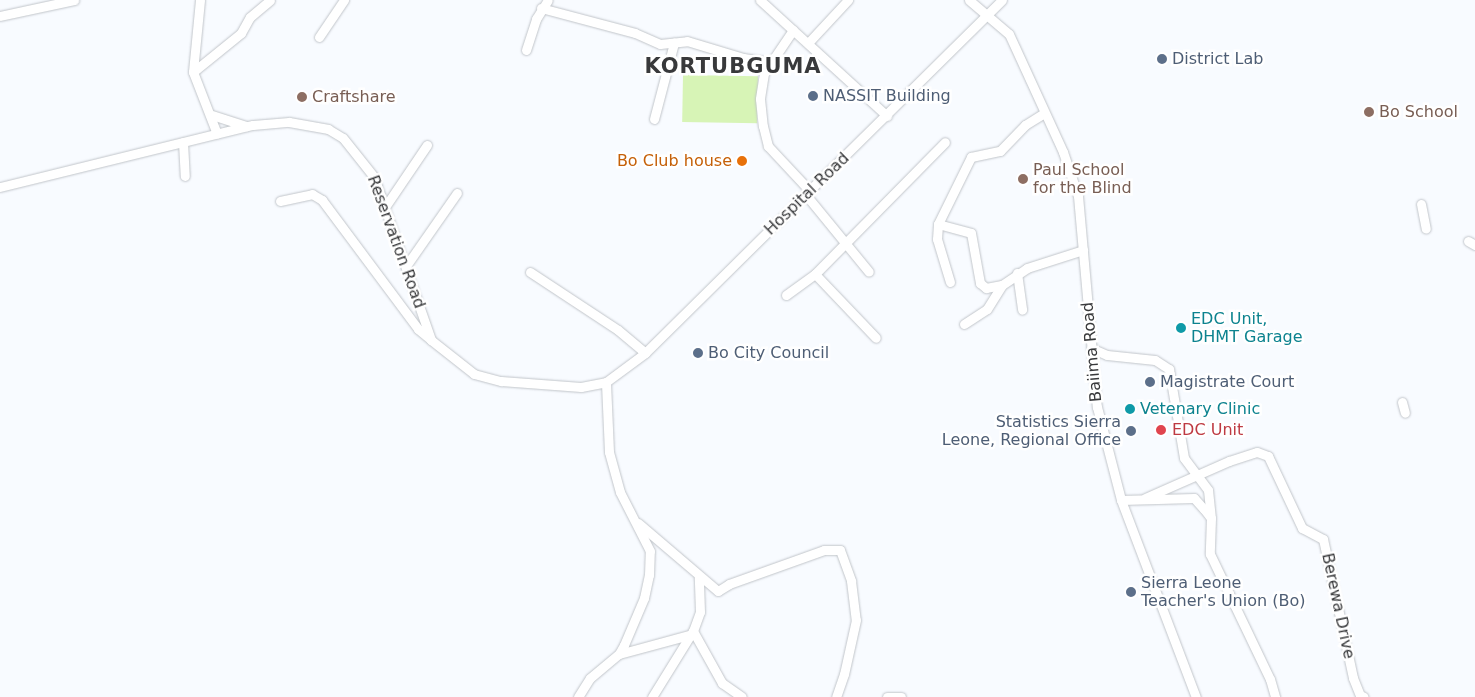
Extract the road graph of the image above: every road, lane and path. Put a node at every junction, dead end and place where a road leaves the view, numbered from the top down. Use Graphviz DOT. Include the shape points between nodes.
graph roads {
  1 [pos="74,0"];
  2 [pos="200,0"];
  3 [pos="270,0"];
  4 [pos="344,0"];
  5 [pos="548,0"];
  6 [pos="760,0"];
  7 [pos="848,0"];
  8 [pos="969,0"];
  9 [pos="1002,0"];
  10 [pos="541,8"];
  11 [pos="0,16"];
  12 [pos="986,16"];
  13 [pos="792,30"];
  14 [pos="319,37"];
  15 [pos="674,43"];
  16 [pos="808,44"];
  17 [pos="526,50"];
  18 [pos="771,62"];
  19 [pos="193,72"];
  20 [pos="1044,113"];
  21 [pos="212,115"];
  22 [pos="887,116"];
  23 [pos="654,119"];
  24 [pos="246,126"];
  25 [pos="217,134"];
  26 [pos="183,142"];
  27 [pos="945,142"];
  28 [pos="427,145"];
  29 [pos="185,176"];
  30 [pos="0,187"];
  31 [pos="457,193"];
  32 [pos="808,193"];
  33 [pos="280,201"];
  34 [pos="1421,204"];
  35 [pos="385,207"];
  36 [pos="938,224"];
  37 [pos="1426,229"];
  38 [pos="845,243"];
  39 [pos="1083,250"];
  40 [pos="406,266"];
  41 [pos="530,272"];
  42 [pos="869,272"];
  43 [pos="1017,273"];
  44 [pos="815,274"];
  45 [pos="950,282"];
  46 [pos="1002,285"];
  47 [pos="786,295"];
  48 [pos="1022,310"];
  49 [pos="964,324"];
  50 [pos="876,338"];
  51 [pos="431,340"];
  52 [pos="1091,348"];
  53 [pos="645,352"];
  54 [pos="606,382"];
  55 [pos="1402,402"];
  56 [pos="1405,413"];
  57 [pos="1199,476"];
  58 [pos="1145,498"];
  59 [pos="1121,500"];
  60 [pos="1211,518"];
  61 [pos="638,523"];
  62 [pos="700,577"];
  63 [pos="691,633"];
  64 [pos="619,654"];
  65 [pos="1361,696"];
  66 [pos="578,697"];
  67 [pos="652,697"];
  68 [pos="742,697"];
  69 [pos="836,697"];
  70 [pos="887,697"];
  71 [pos="901,697"];
  72 [pos="1196,697"];
  73 [pos="1275,697"];
  1 -- 11 [label="street"];
  2 -- 19 [label="street"];
  3 -- 19 [label="street" via="250,17 241,32"];
  4 -- 14 [label="street"];
  5 -- 10 [label="street"];
  6 -- 13 [label="street"];
  7 -- 16 [label="street"];
  8 -- 12 [label="street, Baiima Road"];
  9 -- 12 [label="street, Hospital Road"];
  10 -- 15 [label="street" via="635,33 660,44"];
  10 -- 17 [label="street"];
  12 -- 20 [label="street, Baiima Road" via="1009,34"];
  12 -- 22 [label="street, Hospital Road"];
  13 -- 16 [label="street"];
  13 -- 18 [label="street"];
  15 -- 18 [label="street" via="687,41 743,58"];
  15 -- 23 [label="street"];
  16 -- 22 [label="street"];
  18 -- 32 [label="street" via="764,72 760,99 768,146"];
  19 -- 21 [label="street" via="204,104"];
  20 -- 36 [label="street" via="1025,125 1000,151 971,157"];
  20 -- 39 [label="street, Baiima Road" via="1063,152 1078,196"];
  21 -- 24 [label="street"];
  21 -- 25 [label="street"];
  22 -- 32 [label="street, Hospital Road"];
  24 -- 25 [label="street, Reservation Road"];
  24 -- 35 [label="street, Reservation Road" via="289,122 328,129 343,138 374,177"];
  25 -- 26 [label="street, Reservation Road"];
  26 -- 29 [label="street"];
  26 -- 30 [label="street, Reservation Road"];
  27 -- 38 [label="street"];
  28 -- 35 [label="street"];
  31 -- 40 [label="street"];
  32 -- 38 [label="street"];
  32 -- 53 [label="street, Hospital Road"];
  33 -- 51 [label="street" via="312,194 322,200 418,329"];
  34 -- 37 [label="street"];
  35 -- 40 [label="street, Reservation Road"];
  36 -- 45 [label="street" via="937,239"];
  36 -- 46 [label="street" via="971,233 980,283 992,289"];
  38 -- 42 [label="street"];
  38 -- 44 [label="street"];
  39 -- 43 [label="street"];
  39 -- 52 [label="street, Baiima Road"];
  40 -- 51 [label="street, Reservation Road"];
  41 -- 53 [label="street" via="618,330"];
  43 -- 46 [label="street"];
  43 -- 48 [label="street"];
  44 -- 47 [label="street"];
  44 -- 50 [label="street"];
  46 -- 49 [label="street" via="987,309"];
  51 -- 54 [label="street" via="474,374 501,381 581,387"];
  52 -- 57 [label="street" via="1107,355 1154,360 1169,369 1184,458"];
  52 -- 59 [label="street, Baiima Road" via="1097,407"];
  53 -- 54 [label="street, Hospital Road"];
  54 -- 61 [label="street" via="609,452 620,492"];
  55 -- 56 [label="street"];
  57 -- 58 [label="street, Berewa Drive"];
  57 -- 60 [label="street" via="1208,490"];
  57 -- 65 [label="street, Berewa Drive" via="1257,452 1268,456 1302,528 1323,539 1353,678"];
  58 -- 59 [label="street"];
  58 -- 60 [label="street" via="1194,498"];
  59 -- 72 [label="street, Baiima Road"];
  60 -- 73 [label="street" via="1210,554 1270,679"];
  61 -- 62 [label="street"];
  61 -- 64 [label="street" via="650,551 649,575 644,598"];
  62 -- 63 [label="street" via="700,612"];
  62 -- 69 [label="street" via="718,591 728,584 824,550 840,550 851,581 856,620"];
  63 -- 64 [label="street"];
  63 -- 67 [label="street"];
  63 -- 68 [label="street" via="722,683"];
  64 -- 66 [label="street" via="590,678"];
  70 -- 71 [label="street"];
}
